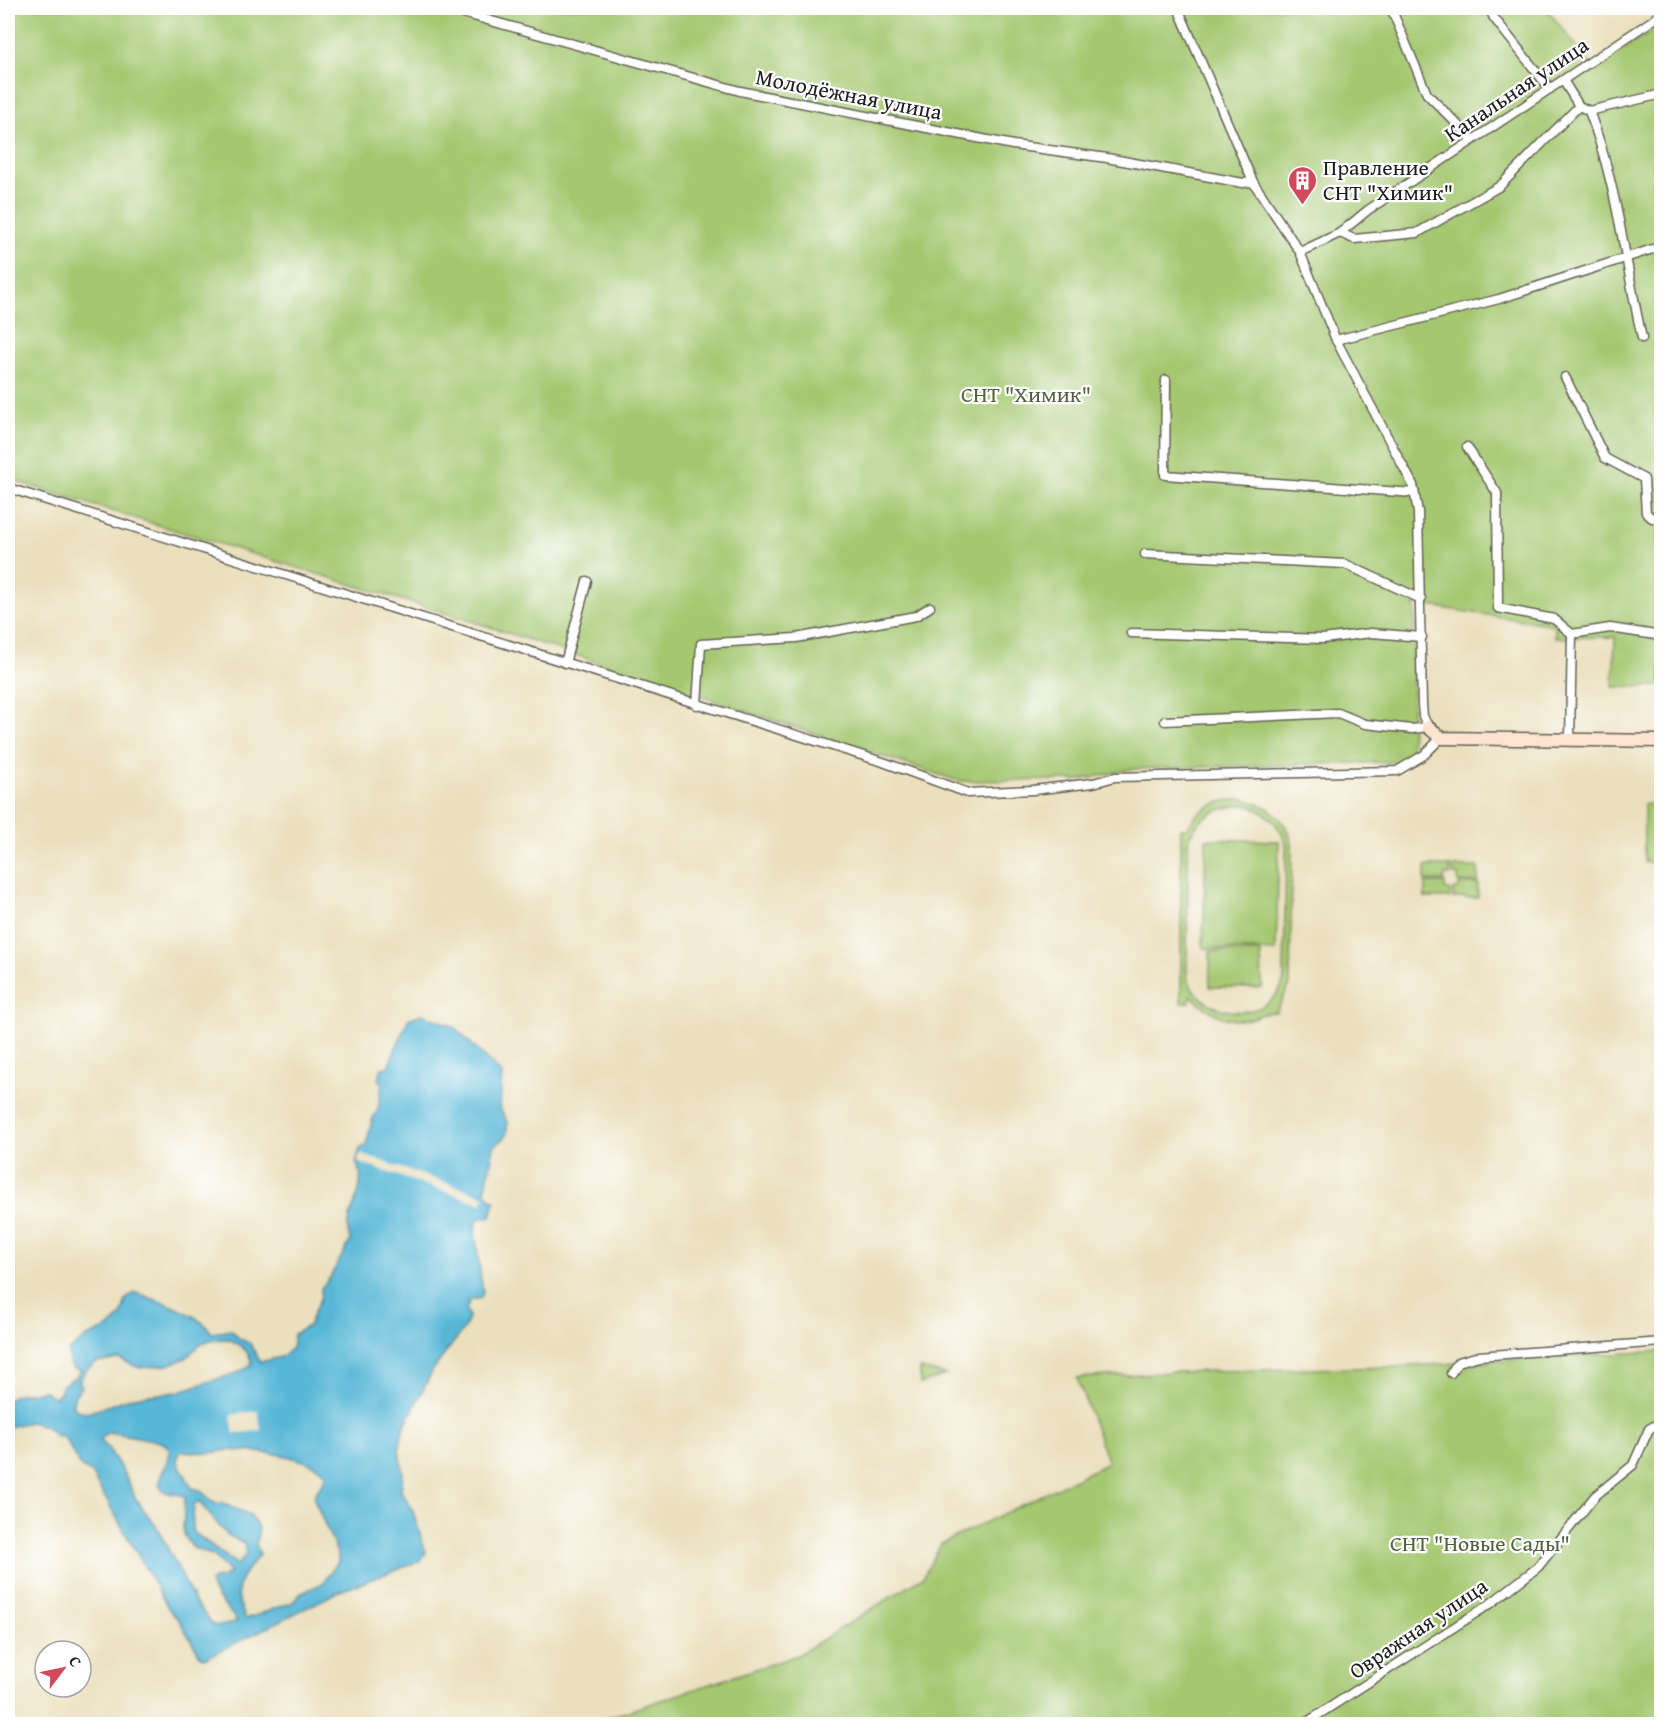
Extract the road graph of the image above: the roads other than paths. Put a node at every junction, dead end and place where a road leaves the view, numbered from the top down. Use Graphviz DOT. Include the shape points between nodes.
graph roads {
  1 [pos="446,8"];
  2 [pos="1178,8"];
  3 [pos="1391,8"];
  4 [pos="1490,8"];
  5 [pos="1662,14"];
  6 [pos="1563,80"];
  7 [pos="1550,88"];
  8 [pos="1662,94"];
  9 [pos="1579,106"];
  10 [pos="1588,111"];
  11 [pos="1473,140"];
  12 [pos="1253,182"];
  13 [pos="1340,233"];
  14 [pos="1662,246"];
  15 [pos="1300,252"];
  16 [pos="1624,256"];
  17 [pos="1642,338"];
  18 [pos="1336,340"];
  19 [pos="1565,377"];
  20 [pos="1166,380"];
  21 [pos="1467,447"];
  22 [pos="8,488"];
  23 [pos="1414,493"];
  24 [pos="1662,519"];
  25 [pos="1145,554"];
  26 [pos="587,581"];
  27 [pos="1421,600"];
  28 [pos="930,608"];
  29 [pos="1131,633"];
  30 [pos="1572,634"];
  31 [pos="1662,636"];
  32 [pos="1422,637"];
  33 [pos="565,663"];
  34 [pos="697,705"];
  35 [pos="1165,721"];
  36 [pos="1428,727"];
  37 [pos="1441,738"];
  38 [pos="1570,739"];
  39 [pos="1662,741"];
  40 [pos="1662,1342"];
  41 [pos="1450,1373"];
  42 [pos="1662,1420"];
  43 [pos="1304,1725"];
  1 -- 12 [label="street, Молодёжная улица" via="740,91 1013,145"];
  2 -- 12 [label="street"];
  3 -- 11 [label="street" via="1427,94"];
  4 -- 7 [label="street"];
  5 -- 6 [label="street, Канальная улица"];
  6 -- 7 [label="street, Канальная улица"];
  6 -- 9 [label="street"];
  7 -- 11 [label="street, Канальная улица"];
  8 -- 10 [label="street"];
  9 -- 10 [label="street"];
  9 -- 13 [label="street" via="1500,186 1417,233 1354,239"];
  10 -- 16 [label="street" via="1614,192"];
  11 -- 13 [label="street, Канальная улица"];
  12 -- 15 [label="street"];
  13 -- 15 [label="street, Канальная улица"];
  14 -- 16 [label="street"];
  15 -- 18 [label="street"];
  16 -- 17 [label="street"];
  16 -- 18 [label="street" via="1499,299"];
  18 -- 23 [label="street"];
  19 -- 24 [label="street" via="1605,458 1644,478 1646,513"];
  20 -- 23 [label="street" via="1166,475"];
  21 -- 30 [label="street" via="1497,494 1498,608 1554,619"];
  22 -- 33 [label="street"];
  23 -- 27 [label="street"];
  25 -- 27 [label="street" via="1346,564"];
  26 -- 33 [label="street"];
  27 -- 32 [label="street"];
  28 -- 34 [label="street" via="916,616 796,638 701,644"];
  29 -- 32 [label="street" via="1323,639 1371,633"];
  30 -- 31 [label="street" via="1610,628"];
  30 -- 38 [label="street"];
  32 -- 36 [label="street" via="1422,705"];
  33 -- 34 [label="street"];
  34 -- 37 [label="street" via="883,762 968,793 1033,790 1115,777 1397,771 1424,755"];
  35 -- 36 [label="street" via="1338,713 1365,724"];
  36 -- 37 [label="street"];
  37 -- 38 [label="street"];
  38 -- 39 [label="street"];
  40 -- 41 [label="street" via="1479,1356 1458,1362"];
  42 -- 43 [label="street, Овражная улица" via="1649,1429 1633,1465 1595,1496 1538,1567 1490,1604"];
}
